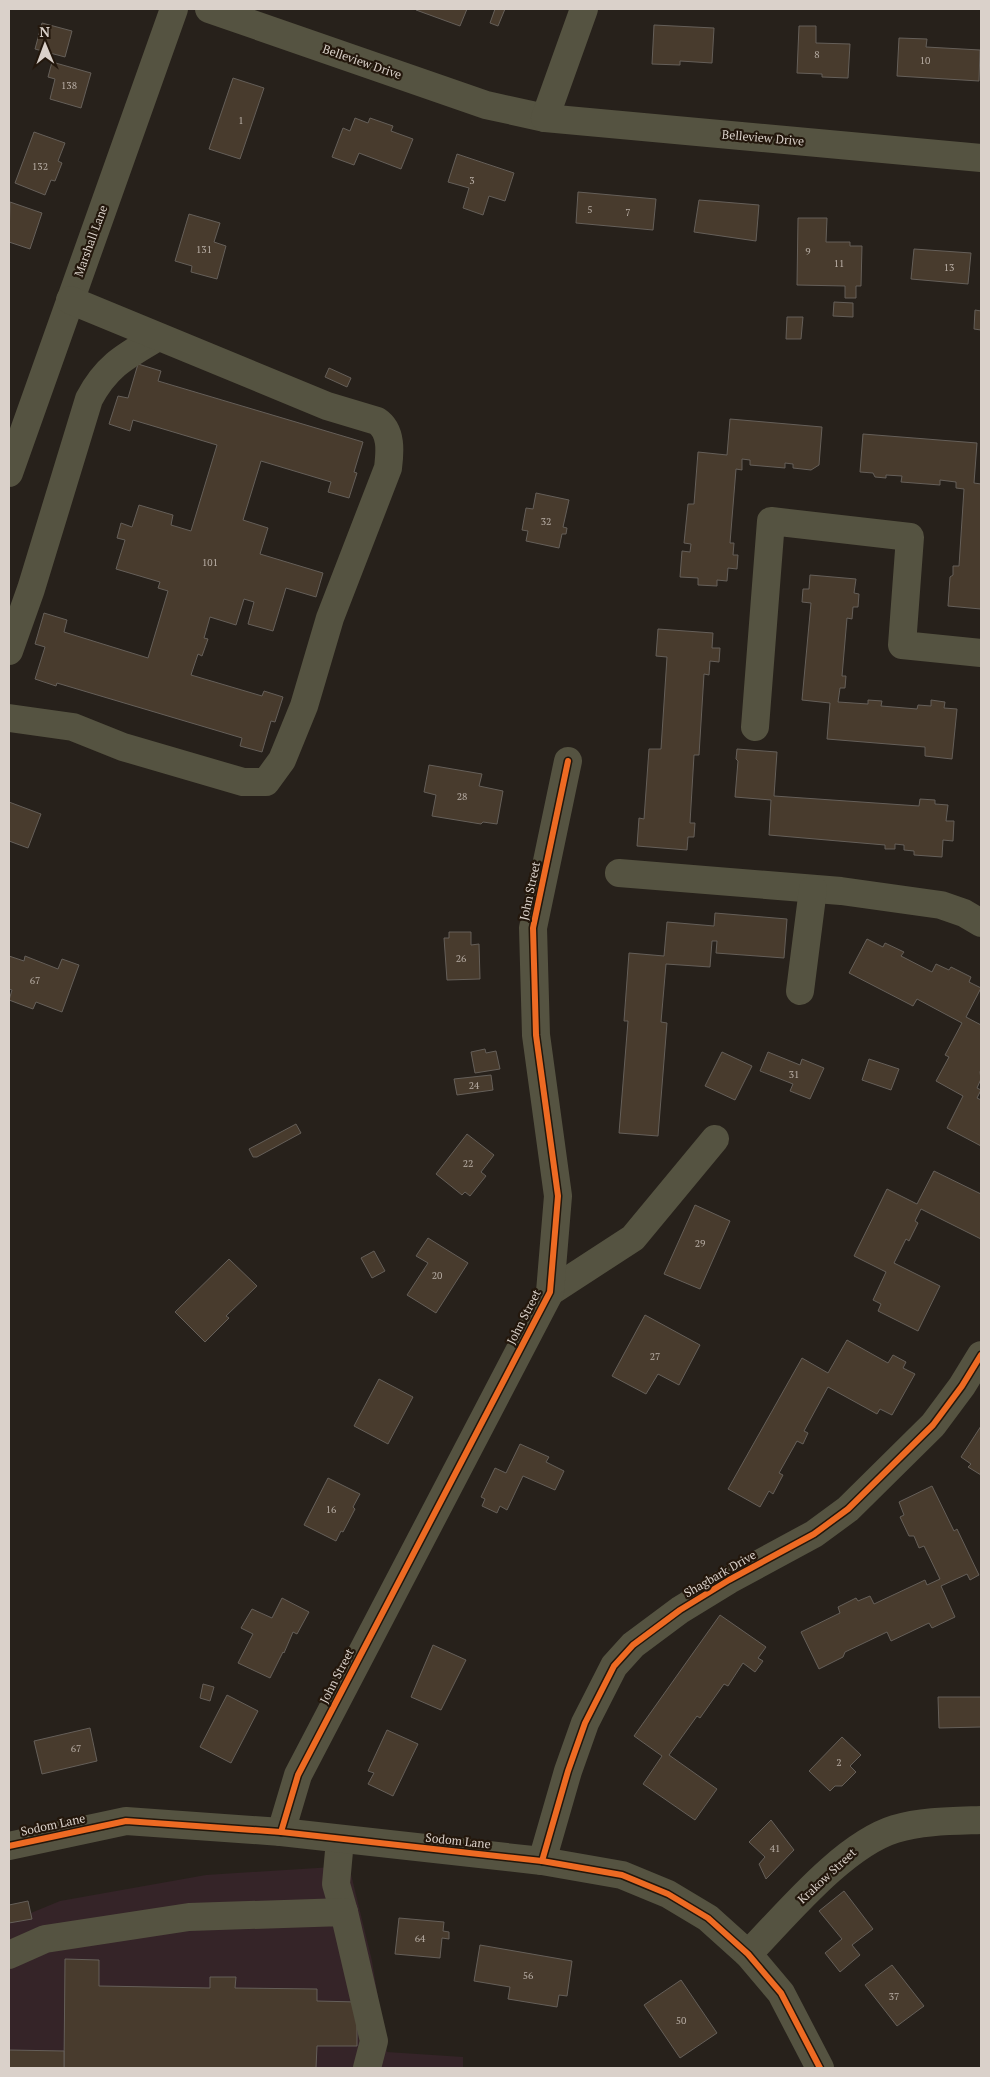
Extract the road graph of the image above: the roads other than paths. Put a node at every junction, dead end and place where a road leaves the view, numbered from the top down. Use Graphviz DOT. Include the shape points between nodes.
graph roads {
  1 [pos="174,9"];
  2 [pos="209,9"];
  3 [pos="584,9"];
  4 [pos="545,118"];
  5 [pos="981,158"];
  6 [pos="70,300"];
  7 [pos="158,337"];
  8 [pos="9,473"];
  9 [pos="9,651"];
  10 [pos="981,653"];
  11 [pos="9,718"];
  12 [pos="755,727"];
  13 [pos="568,761"];
  14 [pos="619,873"];
  15 [pos="813,889"];
  16 [pos="981,923"];
  17 [pos="800,991"];
  18 [pos="715,1139"];
  19 [pos="550,1292"];
  20 [pos="981,1355"];
  21 [pos="981,1820"];
  22 [pos="281,1832"];
  23 [pos="340,1840"];
  24 [pos="9,1846"];
  25 [pos="542,1861"];
  26 [pos="344,1912"];
  27 [pos="748,1954"];
  28 [pos="9,1955"];
  29 [pos="367,2068"];
  30 [pos="820,2068"];
  1 -- 6 [label="street, Marshall Lane"];
  2 -- 4 [label="street, Belleview Drive" via="486,105"];
  3 -- 4 [label="street"];
  4 -- 5 [label="street, Belleview Drive"];
  6 -- 7 [label="street"];
  6 -- 8 [label="street, Marshall Lane"];
  7 -- 9 [label="street" via="113,365 99,380 89,399"];
  7 -- 11 [label="street" via="327,406 377,421 386,431 390,453 388,468 330,618 300,716 282,760 266,782 243,782 123,747 72,727"];
  10 -- 12 [label="street" via="902,645 910,537 771,521"];
  13 -- 19 [label="street, John Street" via="533,928 536,1035 558,1196"];
  14 -- 15 [label="street"];
  15 -- 16 [label="street" via="941,905"];
  15 -- 17 [label="street"];
  18 -- 19 [label="street" via="634,1238"];
  19 -- 22 [label="street, John Street" via="298,1776"];
  20 -- 25 [label="street, Shagbark Drive" via="933,1425 848,1508 814,1534 680,1610 654,1628 614,1666 584,1723"];
  21 -- 27 [label="street, Krakow Street" via="893,1829 860,1846 829,1871"];
  22 -- 23 [label="street, Sodom Lane"];
  22 -- 24 [label="street, Sodom Lane" via="126,1821"];
  23 -- 25 [label="street, Sodom Lane"];
  23 -- 26 [label="street" via="336,1884"];
  25 -- 27 [label="street, Sodom Lane" via="622,1875 668,1894 708,1918"];
  26 -- 28 [label="street" via="189,1918 46,1939"];
  26 -- 29 [label="street" via="374,2041"];
  27 -- 30 [label="street, Sodom Lane" via="781,1994"];
}
